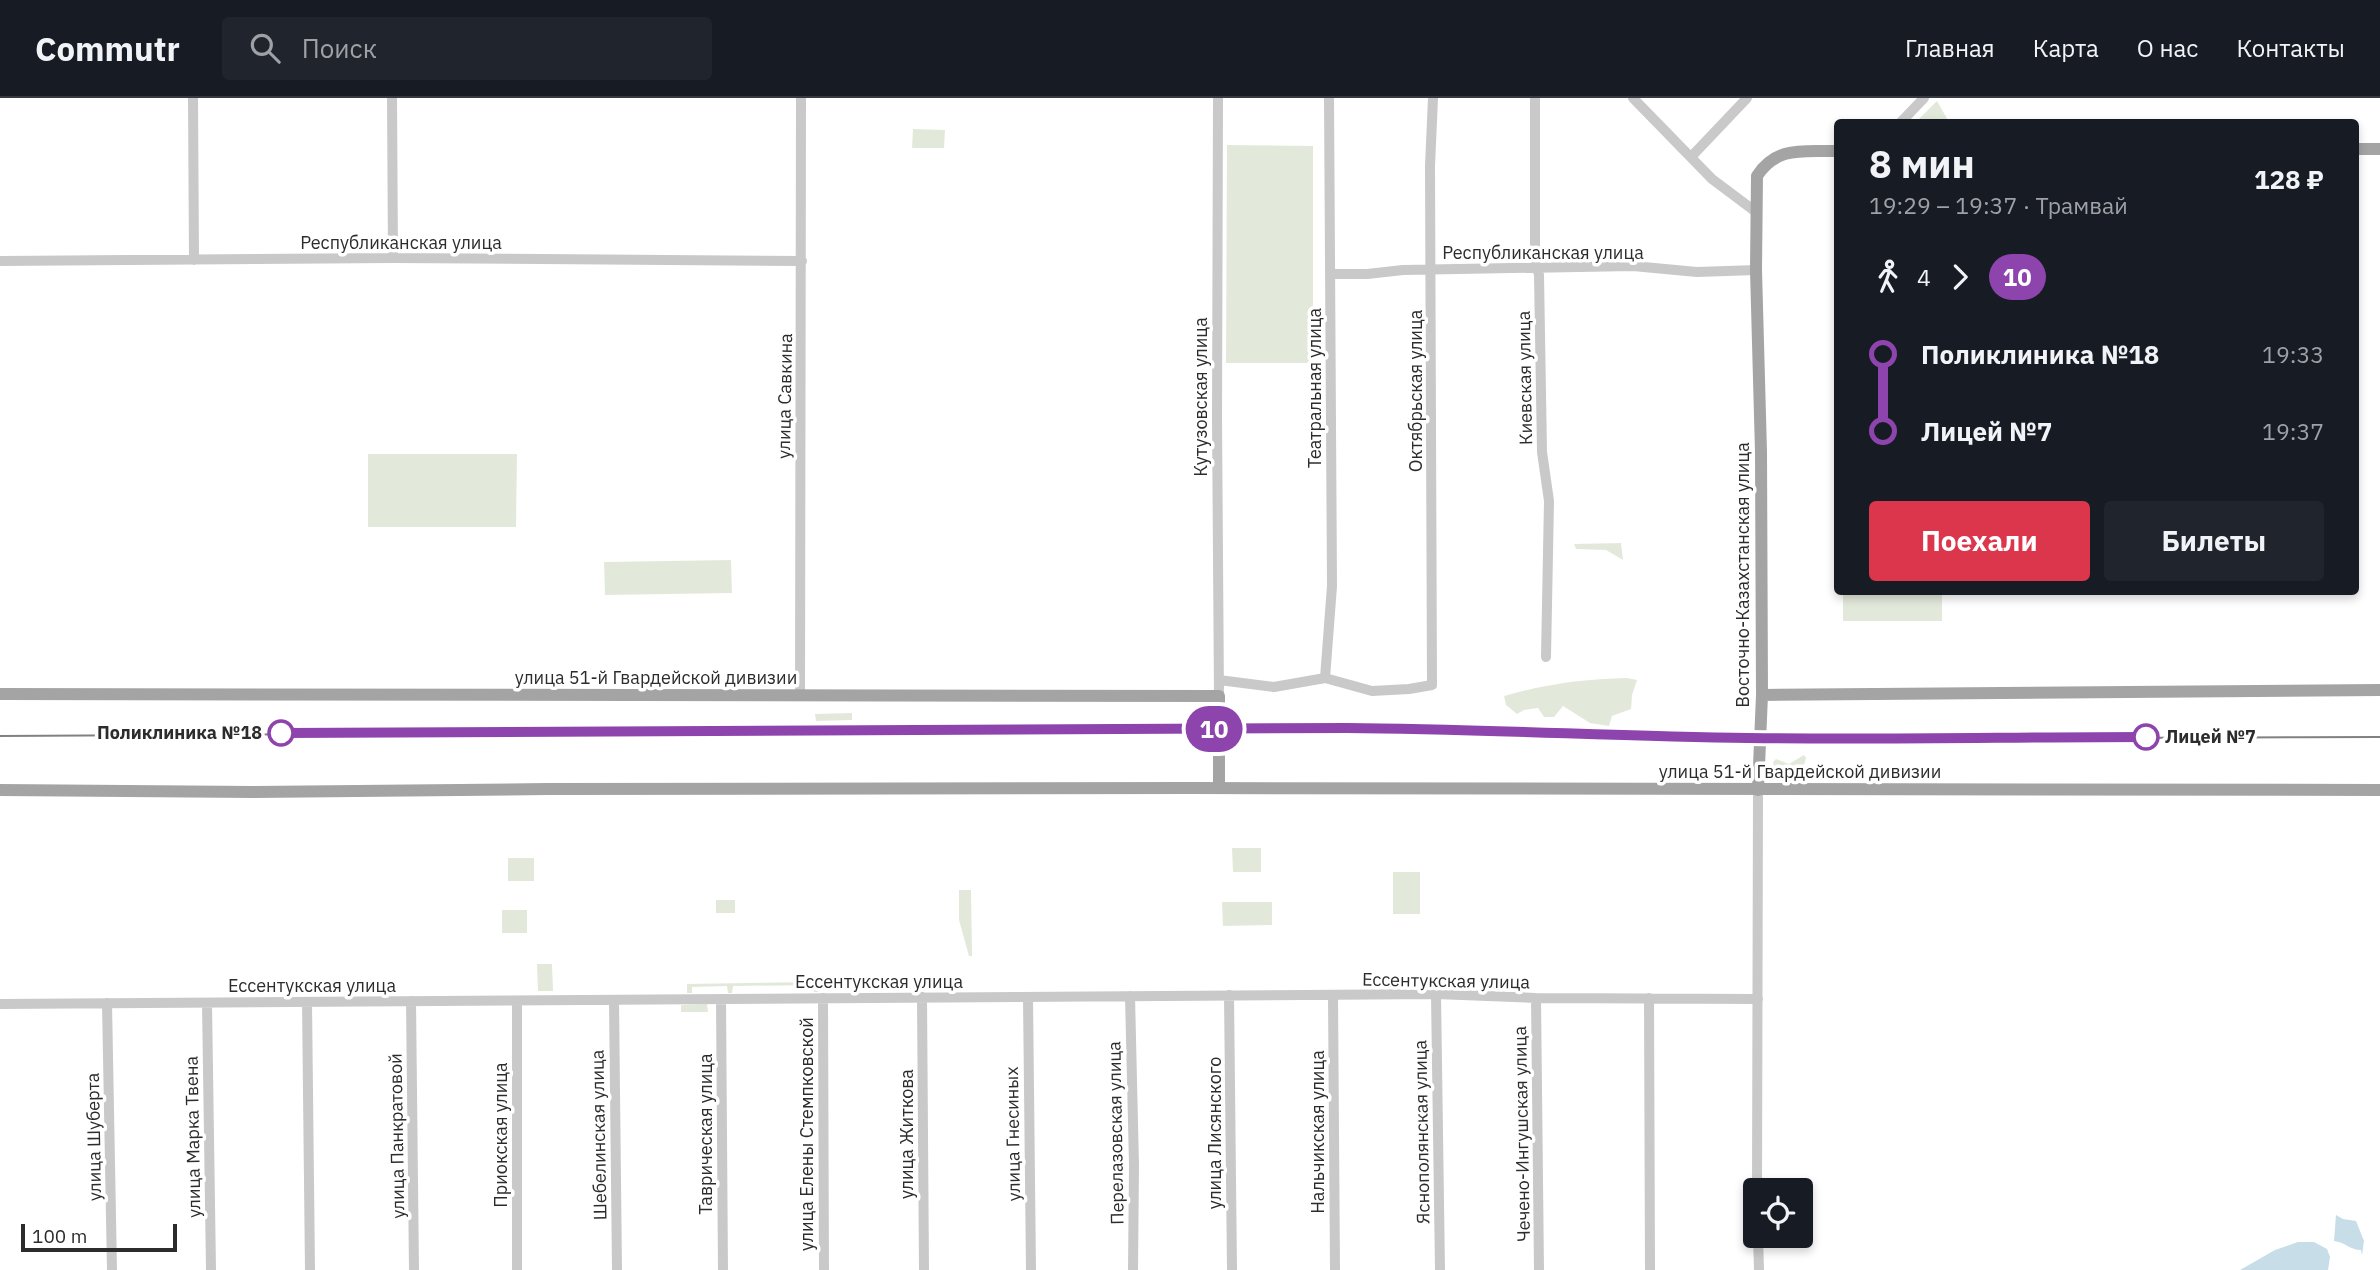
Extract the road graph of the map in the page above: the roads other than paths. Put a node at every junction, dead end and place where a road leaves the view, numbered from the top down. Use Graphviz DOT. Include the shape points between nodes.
graph roads {
  1 [pos="193,98"];
  2 [pos="392,98"];
  3 [pos="801,98"];
  4 [pos="1218,98"];
  5 [pos="1329,98"];
  6 [pos="1433,98"];
  7 [pos="1535,98"];
  8 [pos="1633,98"];
  9 [pos="1747,98"];
  10 [pos="1924,98"];
  11 [pos="1903,119"];
  12 [pos="2359,149"];
  13 [pos="2380,149"];
  14 [pos="1834,151"];
  15 [pos="1691,158"];
  16 [pos="1756,212"];
  17 [pos="393,258"];
  18 [pos="194,260"];
  19 [pos="0,261"];
  20 [pos="802,261"];
  21 [pos="1538,268"];
  22 [pos="1432,269"];
  23 [pos="1756,270"];
  24 [pos="1331,274"];
  25 [pos="1546,657"];
  26 [pos="1325,678"];
  27 [pos="1219,680"];
  28 [pos="2380,690"];
  29 [pos="0,694"];
  30 [pos="800,695"];
  31 [pos="1762,695"];
  32 [pos="1219,696"];
  33 [pos="1219,788"];
  34 [pos="0,790"];
  35 [pos="1758,790"];
  36 [pos="2380,790"];
  37 [pos="1437,994"];
  38 [pos="1230,995"];
  39 [pos="1333,995"];
  40 [pos="1130,996"];
  41 [pos="922,997"];
  42 [pos="1027,997"];
  43 [pos="822,998"];
  44 [pos="1536,998"];
  45 [pos="1649,998"];
  46 [pos="722,999"];
  47 [pos="1758,999"];
  48 [pos="517,1000"];
  49 [pos="614,1000"];
  50 [pos="411,1001"];
  51 [pos="307,1002"];
  52 [pos="107,1003"];
  53 [pos="207,1003"];
  54 [pos="0,1004"];
  55 [pos="1757,1178"];
  56 [pos="1758,1248"];
  57 [pos="112,1270"];
  58 [pos="211,1270"];
  59 [pos="310,1270"];
  60 [pos="414,1270"];
  61 [pos="517,1270"];
  62 [pos="617,1270"];
  63 [pos="723,1270"];
  64 [pos="824,1270"];
  65 [pos="924,1270"];
  66 [pos="1031,1270"];
  67 [pos="1133,1270"];
  68 [pos="1232,1270"];
  69 [pos="1335,1270"];
  70 [pos="1440,1270"];
  71 [pos="1539,1270"];
  72 [pos="1650,1270"];
  73 [pos="1759,1270"];
  1 -- 18 [label="street"];
  2 -- 17 [label="street"];
  3 -- 20 [label="street, улица Савкина"];
  4 -- 27 [label="street, Кутузовская улица"];
  5 -- 24 [label="street, Театральная улица"];
  6 -- 22 [label="street, Октябрьская улица"];
  7 -- 21 [label="street, Киевская улица"];
  8 -- 15 [label="street"];
  9 -- 15 [label="street"];
  10 -- 11 [label="street"];
  12 -- 13 [label="main road"];
  14 -- 16 [label="main road, Восточно-Казахстанская улица" via="1790,152 1771,159 1757,176"];
  15 -- 16 [label="street"];
  16 -- 23 [label="main road, Восточно-Казахстанская улица"];
  17 -- 18 [label="street, Республиканская улица"];
  17 -- 20 [label="street, Республиканская улица"];
  18 -- 19 [label="street, Республиканская улица"];
  20 -- 30 [label="street, улица Савкина"];
  21 -- 22 [label="street, Республиканская улица"];
  21 -- 23 [label="street, Республиканская улица"];
  21 -- 25 [label="street, Киевская улица" via="1542,452 1549,501"];
  22 -- 24 [label="street, Республиканская улица"];
  22 -- 26 [label="street, Октябрьская улица" via="1432,685 1372,691"];
  23 -- 31 [label="main road, Восточно-Казахстанская улица"];
  24 -- 26 [label="street, Театральная улица" via="1332,586"];
  26 -- 27 [label="street" via="1274,687"];
  27 -- 32 [label="street, Кутузовская улица"];
  28 -- 31 [label="main road"];
  29 -- 30 [label="main road, улица 51-й Гвардейской дивизии"];
  30 -- 32 [label="main road, улица 51-й Гвардейской дивизии"];
  31 -- 35 [label="main road, Восточно-Казахстанская улица"];
  32 -- 33 [label="main road"];
  33 -- 34 [label="main road, улица 51-й Гвардейской дивизии"];
  33 -- 35 [label="main road, улица 51-й Гвардейской дивизии"];
  35 -- 36 [label="main road, улица 51-й Гвардейской дивизии"];
  35 -- 47 [label="street, Восточно-Казахстанская улица"];
  37 -- 39 [label="street, Ессентукская улица"];
  37 -- 44 [label="street, Ессентукская улица"];
  37 -- 70 [label="street, Яснополянская улица"];
  38 -- 39 [label="street, Ессентукская улица"];
  38 -- 40 [label="street, Ессентукская улица"];
  38 -- 68 [label="street, улица Лисянского"];
  39 -- 69 [label="street, Нальчикская улица"];
  40 -- 42 [label="street, Ессентукская улица"];
  40 -- 67 [label="street, Перелазовская улица"];
  41 -- 42 [label="street, Ессентукская улица"];
  41 -- 43 [label="street, Ессентукская улица"];
  41 -- 65 [label="street, улица Житкова"];
  42 -- 66 [label="street, улица Гнесиных"];
  43 -- 46 [label="street, Ессентукская улица"];
  43 -- 64 [label="street, улица Елены Стемпковской"];
  44 -- 45 [label="street, Ессентукская улица"];
  44 -- 71 [label="street, Чечено-Ингушская улица"];
  45 -- 47 [label="street, Ессентукская улица"];
  45 -- 72 [label="street"];
  46 -- 49 [label="street, Ессентукская улица"];
  46 -- 63 [label="street, Таврическая улица"];
  47 -- 55 [label="street, Восточно-Казахстанская улица"];
  48 -- 49 [label="street, Ессентукская улица"];
  48 -- 50 [label="street, Ессентукская улица"];
  48 -- 61 [label="street, Приокская улица"];
  49 -- 62 [label="street, Шебелинская улица"];
  50 -- 51 [label="street, Ессентукская улица"];
  50 -- 60 [label="street, улица Панкратовой"];
  51 -- 53 [label="street, Ессентукская улица"];
  51 -- 59 [label="street"];
  52 -- 53 [label="street, Ессентукская улица"];
  52 -- 54 [label="street, Ессентукская улица"];
  52 -- 57 [label="street, улица Шуберта"];
  53 -- 58 [label="street, улица Марка Твена"];
  56 -- 73 [label="street"];
}
